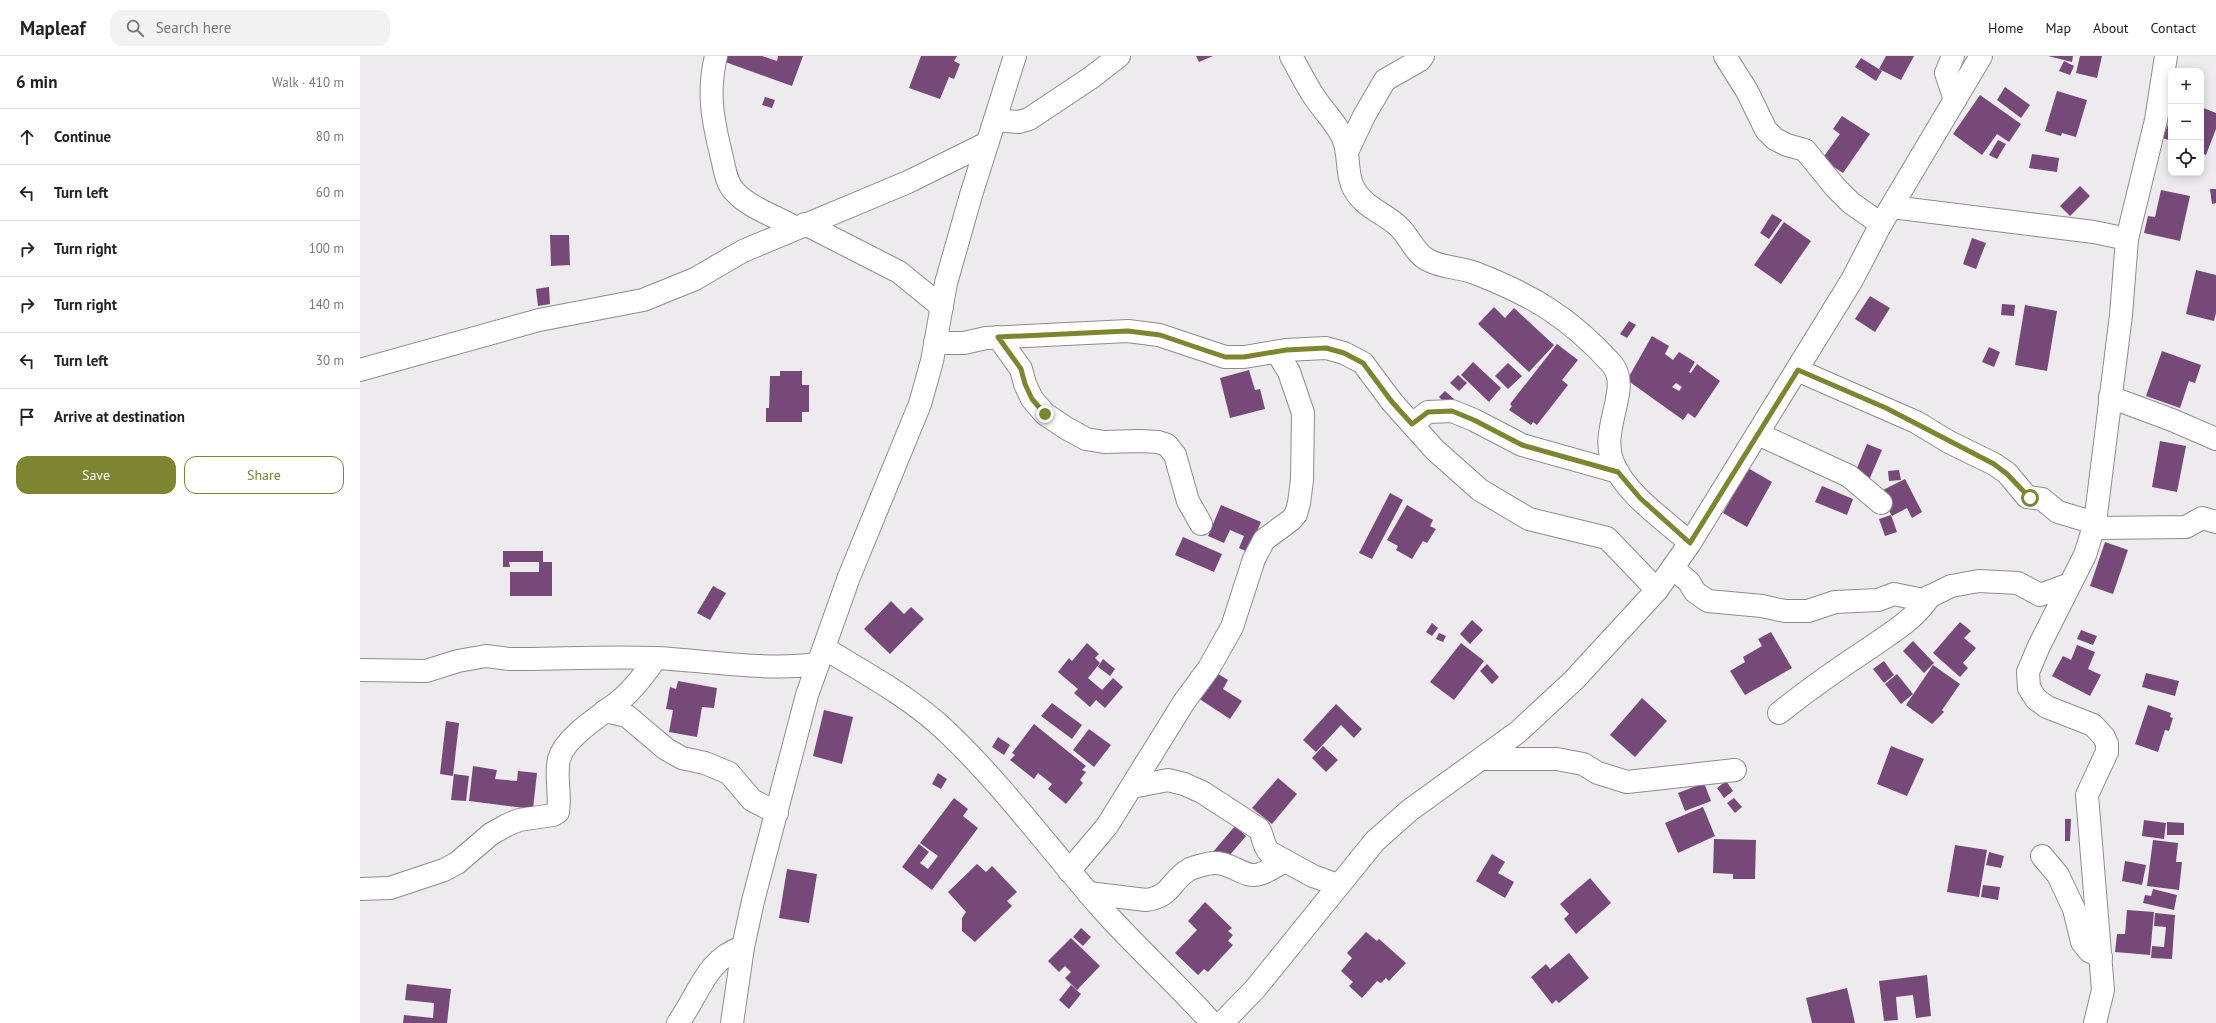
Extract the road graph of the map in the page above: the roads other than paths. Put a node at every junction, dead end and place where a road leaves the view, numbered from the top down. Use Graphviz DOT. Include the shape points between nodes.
graph roads {
  1 [pos="716,56"];
  2 [pos="1015,56"];
  3 [pos="1119,56"];
  4 [pos="1291,56"];
  5 [pos="1423,56"];
  6 [pos="1725,56"];
  7 [pos="1953,56"];
  8 [pos="1981,56"];
  9 [pos="2166,56"];
  10 [pos="1955,100"];
  11 [pos="995,120"];
  12 [pos="987,143"];
  13 [pos="1348,150"];
  14 [pos="1886,215"];
  15 [pos="800,226"];
  16 [pos="2127,239"];
  17 [pos="942,307"];
  18 [pos="998,337"];
  19 [pos="935,343"];
  20 [pos="1277,352"];
  21 [pos="360,370"];
  22 [pos="1798,370"];
  23 [pos="2110,397"];
  24 [pos="1412,424"];
  25 [pos="1758,434"];
  26 [pos="2216,439"];
  27 [pos="1618,472"];
  28 [pos="1881,503"];
  29 [pos="2216,522"];
  30 [pos="1201,524"];
  31 [pos="2094,525"];
  32 [pos="1690,543"];
  33 [pos="1674,569"];
  34 [pos="2070,584"];
  35 [pos="1658,590"];
  36 [pos="1930,596"];
  37 [pos="821,656"];
  38 [pos="656,658"];
  39 [pos="360,670"];
  40 [pos="605,711"];
  41 [pos="1779,713"];
  42 [pos="1481,759"];
  43 [pos="1735,770"];
  44 [pos="1132,787"];
  45 [pos="777,813"];
  46 [pos="2042,856"];
  47 [pos="1285,861"];
  48 [pos="1069,871"];
  49 [pos="1338,885"];
  50 [pos="360,889"];
  51 [pos="1088,893"];
  52 [pos="743,947"];
  53 [pos="2101,957"];
  54 [pos="678,1023"];
  55 [pos="732,1023"];
  56 [pos="1212,1023"];
  57 [pos="1222,1023"];
  58 [pos="2095,1023"];
  1 -- 15 [label="street" via="710,101 727,181 735,192 752,206"];
  2 -- 11 [label="street"];
  3 -- 11 [label="street" via="1030,119 1019,122"];
  4 -- 13 [label="street" via="1305,83 1342,134"];
  5 -- 13 [label="street" via="1385,80"];
  6 -- 14 [label="street" via="1747,91 1766,130 1775,139 1805,150 1835,188 1851,203"];
  7 -- 10 [label="street" via="1946,73"];
  8 -- 10 [label="street"];
  9 -- 16 [label="street" via="2156,120"];
  10 -- 14 [label="street"];
  11 -- 12 [label="street"];
  12 -- 15 [label="street" via="908,182"];
  12 -- 17 [label="street" via="948,276"];
  13 -- 27 [label="street" via="1352,186 1359,196 1397,225 1418,252 1429,261 1473,272 1536,300 1580,332 1611,363 1618,374 1620,386 1609,433 1613,464"];
  14 -- 16 [label="street" via="2094,232"];
  14 -- 22 [label="street" via="1852,280"];
  15 -- 17 [label="street" via="899,272"];
  15 -- 21 [label="street" via="743,251 695,279 644,300 539,320"];
  16 -- 23 [label="street" via="2121,315"];
  17 -- 19 [label="street"];
  18 -- 19 [label="street" via="964,343"];
  18 -- 20 [label="street" via="1128,331 1160,335 1225,357"];
  18 -- 30 [label="street" via="1021,369 1032,399 1045,414 1066,428 1086,439 1104,442 1158,442 1167,445 1175,455 1188,501"];
  19 -- 37 [label="street" via="920,404 849,577"];
  20 -- 24 [label="street" via="1326,348 1344,353 1363,363"];
  20 -- 44 [label="street" via="1289,372 1303,413 1302,480 1297,509 1291,520 1264,540 1254,559 1232,627 1209,668 1184,702"];
  22 -- 25 [label="street"];
  22 -- 31 [label="street" via="1916,422 1994,464 2007,474 2027,497 2042,499 2058,512"];
  23 -- 26 [label="street"];
  23 -- 31 [label="street"];
  24 -- 27 [label="street" via="1428,412 1452,411 1522,445"];
  24 -- 35 [label="street" via="1435,450 1480,490 1529,519 1607,538"];
  25 -- 28 [label="street" via="1849,476"];
  25 -- 32 [label="street"];
  27 -- 32 [label="street" via="1640,498"];
  29 -- 31 [label="street" via="2202,518 2180,528"];
  31 -- 34 [label="street" via="2084,555"];
  32 -- 33 [label="street"];
  33 -- 35 [label="street"];
  33 -- 36 [label="street" via="1689,582 1695,592 1708,601 1785,611 1808,611 1835,602 1878,600 1894,594 1917,600"];
  34 -- 36 [label="street" via="2040,595 2018,583 1979,581 1951,586"];
  34 -- 53 [label="street" via="2028,672 2029,688 2036,699 2047,707 2093,725 2107,744 2107,752 2087,795 2086,807"];
  35 -- 42 [label="street" via="1574,680 1518,732"];
  36 -- 41 [label="street" via="1920,612 1814,685"];
  37 -- 38 [label="street" via="790,667 725,665"];
  37 -- 45 [label="street" via="807,695"];
  37 -- 48 [label="street" via="876,680 919,709 945,731 992,781"];
  38 -- 39 [label="street" via="510,659 486,656 426,671"];
  38 -- 40 [label="street" via="629,692"];
  40 -- 45 [label="street" via="627,716 666,749 682,758 705,763 729,773 752,800"];
  40 -- 50 [label="street" via="563,750 558,771 558,812 519,820 502,828 444,870 390,888"];
  42 -- 43 [label="street" via="1558,759 1583,764 1598,773 1627,782"];
  42 -- 49 [label="street" via="1410,810 1375,841"];
  44 -- 47 [label="street" via="1168,780 1202,792 1259,829 1263,835 1264,846"];
  44 -- 48 [label="street" via="1107,826"];
  45 -- 52 [label="street" via="762,861"];
  46 -- 53 [label="street" via="2058,875 2074,909 2082,942 2089,951"];
  47 -- 49 [label="street" via="1313,876"];
  47 -- 51 [label="street" via="1260,874 1250,875 1232,865 1209,863 1190,869 1162,897 1155,899"];
  48 -- 51 [label="street"];
  49 -- 57 [label="street" via="1255,989"];
  51 -- 56 [label="street"];
  52 -- 54 [label="street" via="726,953 715,963"];
  52 -- 55 [label="street"];
  53 -- 58 [label="street" via="2103,990"];
}
